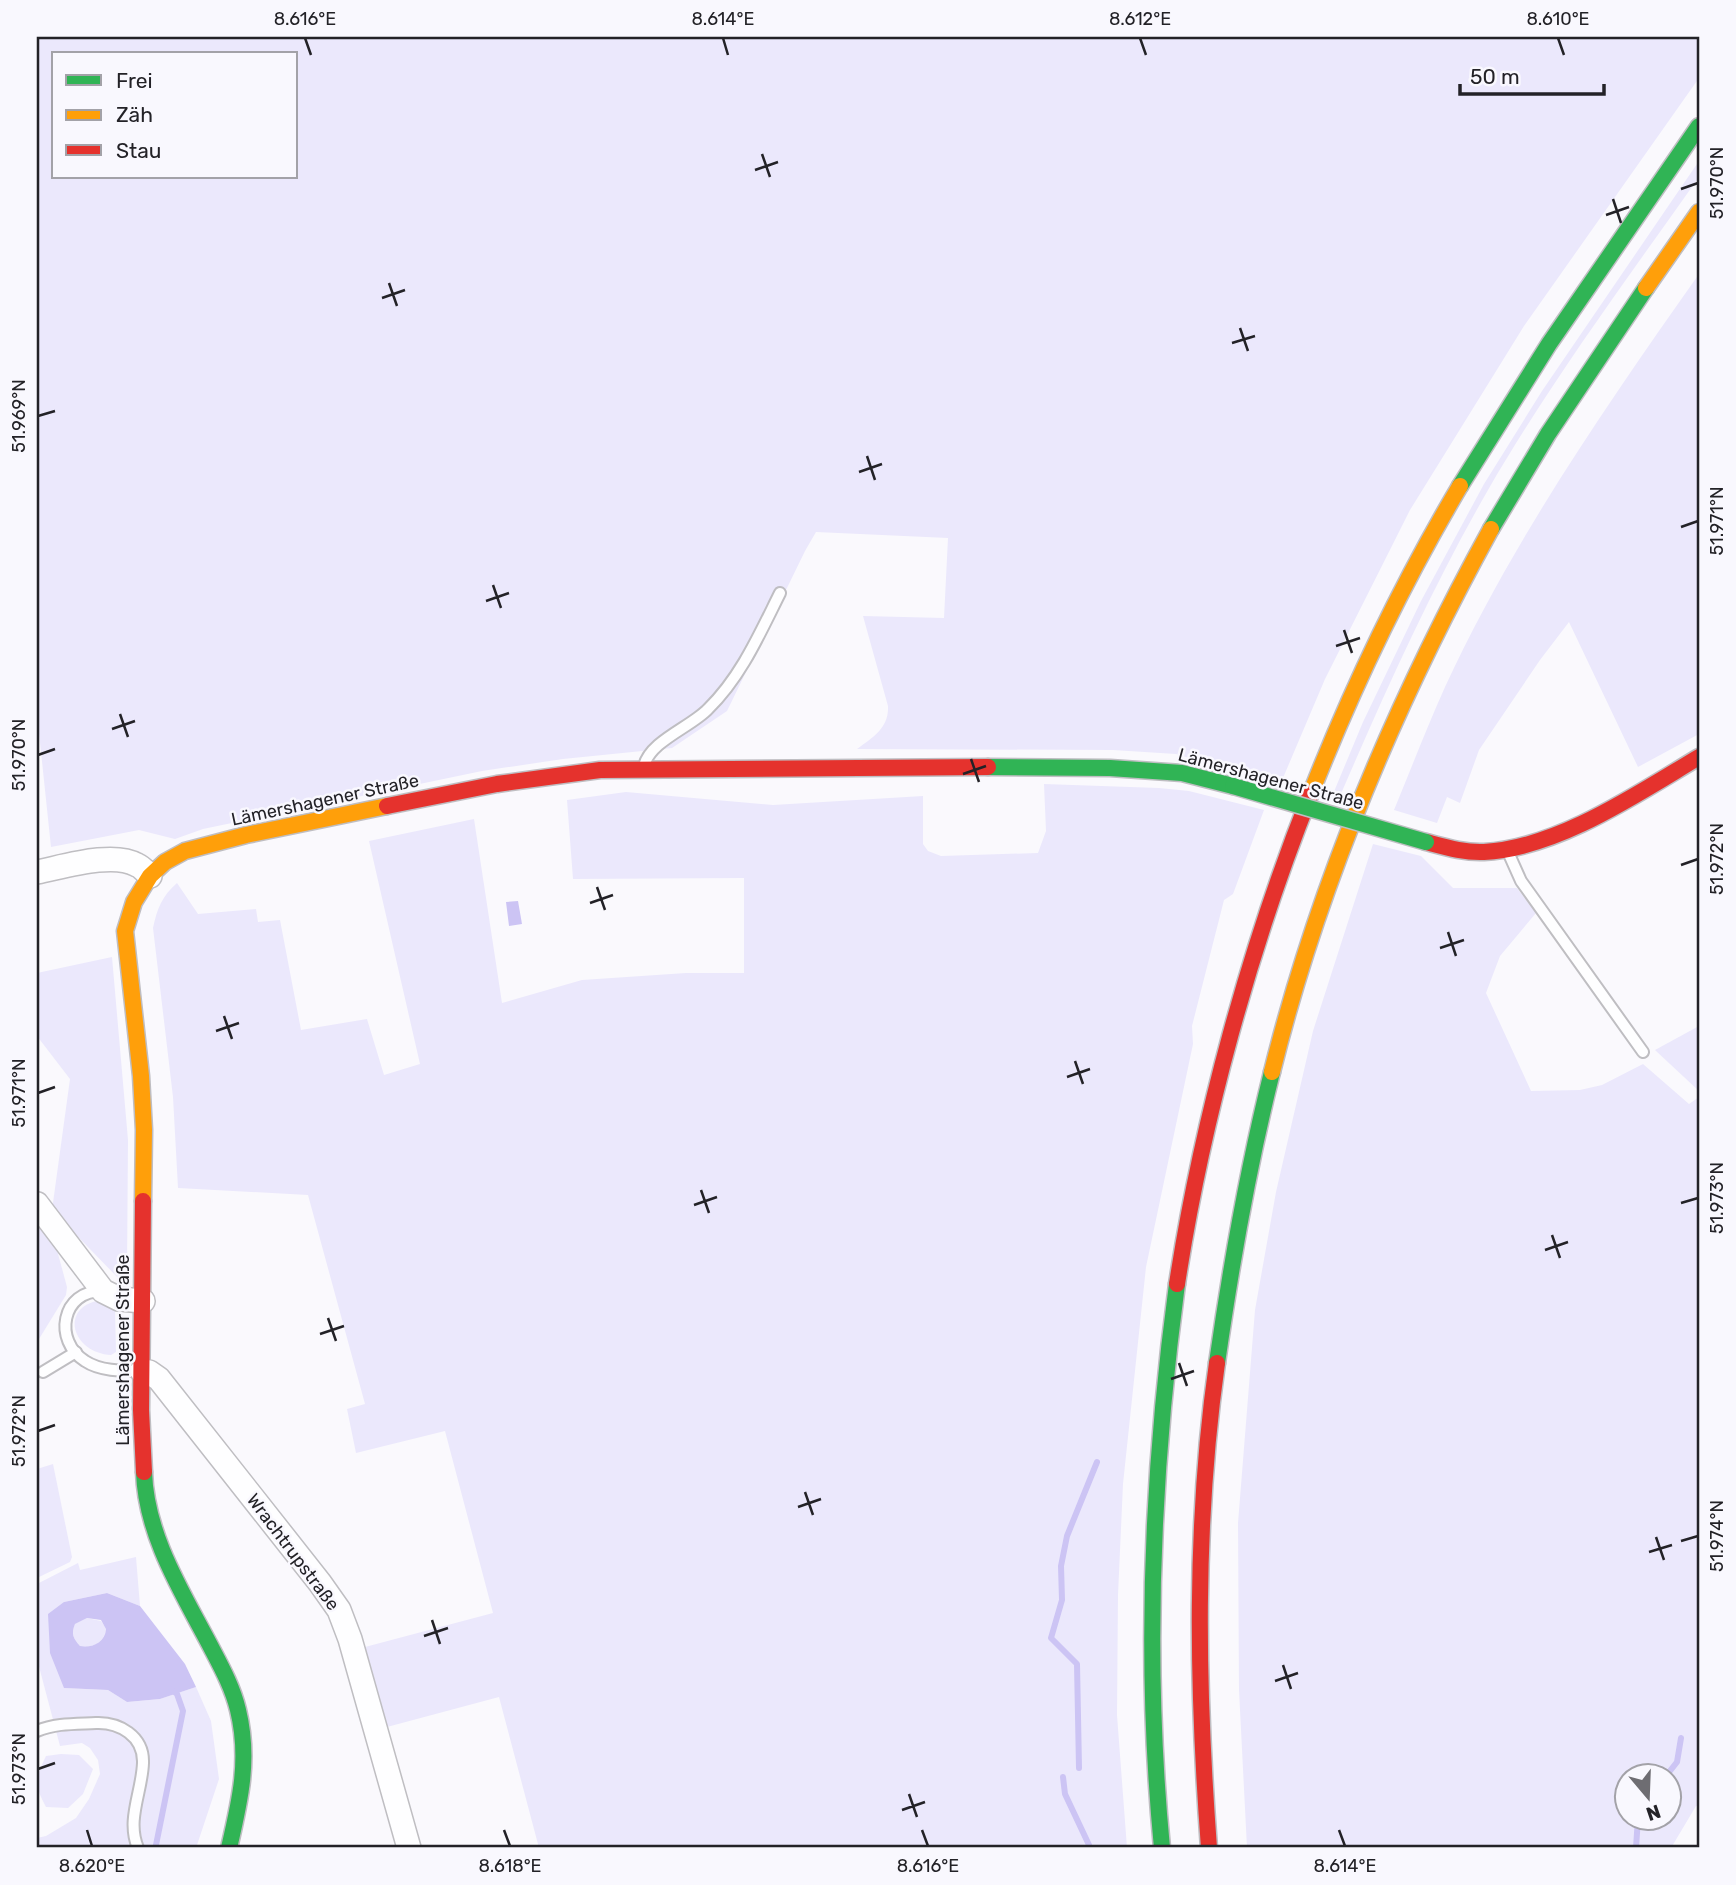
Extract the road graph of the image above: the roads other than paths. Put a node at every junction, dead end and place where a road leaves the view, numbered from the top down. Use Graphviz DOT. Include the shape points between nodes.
graph roads {
  1 [pos="1699,126"];
  2 [pos="1699,212"];
  3 [pos="780,593"];
  4 [pos="1699,757"];
  5 [pos="643,769"];
  6 [pos="1505,844"];
  7 [pos="37,872"];
  8 [pos="150,876"];
  9 [pos="1643,1052"];
  10 [pos="37,1204"];
  11 [pos="103,1291"];
  12 [pos="143,1301"];
  13 [pos="76,1352"];
  14 [pos="142,1371"];
  15 [pos="43,1372"];
  16 [pos="37,1731"];
  17 [pos="138,1848"];
  18 [pos="229,1848"];
  19 [pos="409,1848"];
  20 [pos="1162,1848"];
  21 [pos="1209,1848"];
  1 -- 20 [label="main road" via="1537,359 1410,573 1312,788 1254,956 1209,1123 1178,1282 1159,1438 1152,1633 1156,1797"];
  2 -- 21 [label="main road" via="1552,426 1467,572 1388,736 1340,855 1291,998 1229,1271 1213,1392 1202,1548 1200,1702"];
  3 -- 5 [label="lane" via="720,696 649,753"];
  4 -- 6 [label="main road, Lämershagener Straße" via="1564,830"];
  5 -- 6 [label="main road, Lämershagener Straße, bridge" via="1110,768 1182,773 1465,851 1485,852"];
  5 -- 8 [label="main road, Lämershagener Straße" via="497,784 257,832 185,851"];
  6 -- 9 [label="lane" via="1521,881"];
  7 -- 8 [label="street" via="111,860 138,865"];
  8 -- 12 [label="main road, Lämershagener Straße" via="134,902 125,931 144,1120"];
  10 -- 11 [label="street"];
  11 -- 12 [label="street" via="120,1299"];
  11 -- 13 [label="lane" via="82,1294 68,1310 66,1332"];
  12 -- 14 [label="main road, Lämershagener Straße"];
  13 -- 14 [label="lane" via="96,1366"];
  13 -- 15 [label="lane"];
  14 -- 18 [label="main road, Lämershagener Straße" via="144,1481 152,1520 169,1566 239,1709 243,1789"];
  14 -- 19 [label="street, Wrachtrupstraße" via="159,1379 339,1610"];
  16 -- 17 [label="lane" via="59,1724 103,1723 119,1725 130,1733 143,1761 132,1824"];
}
